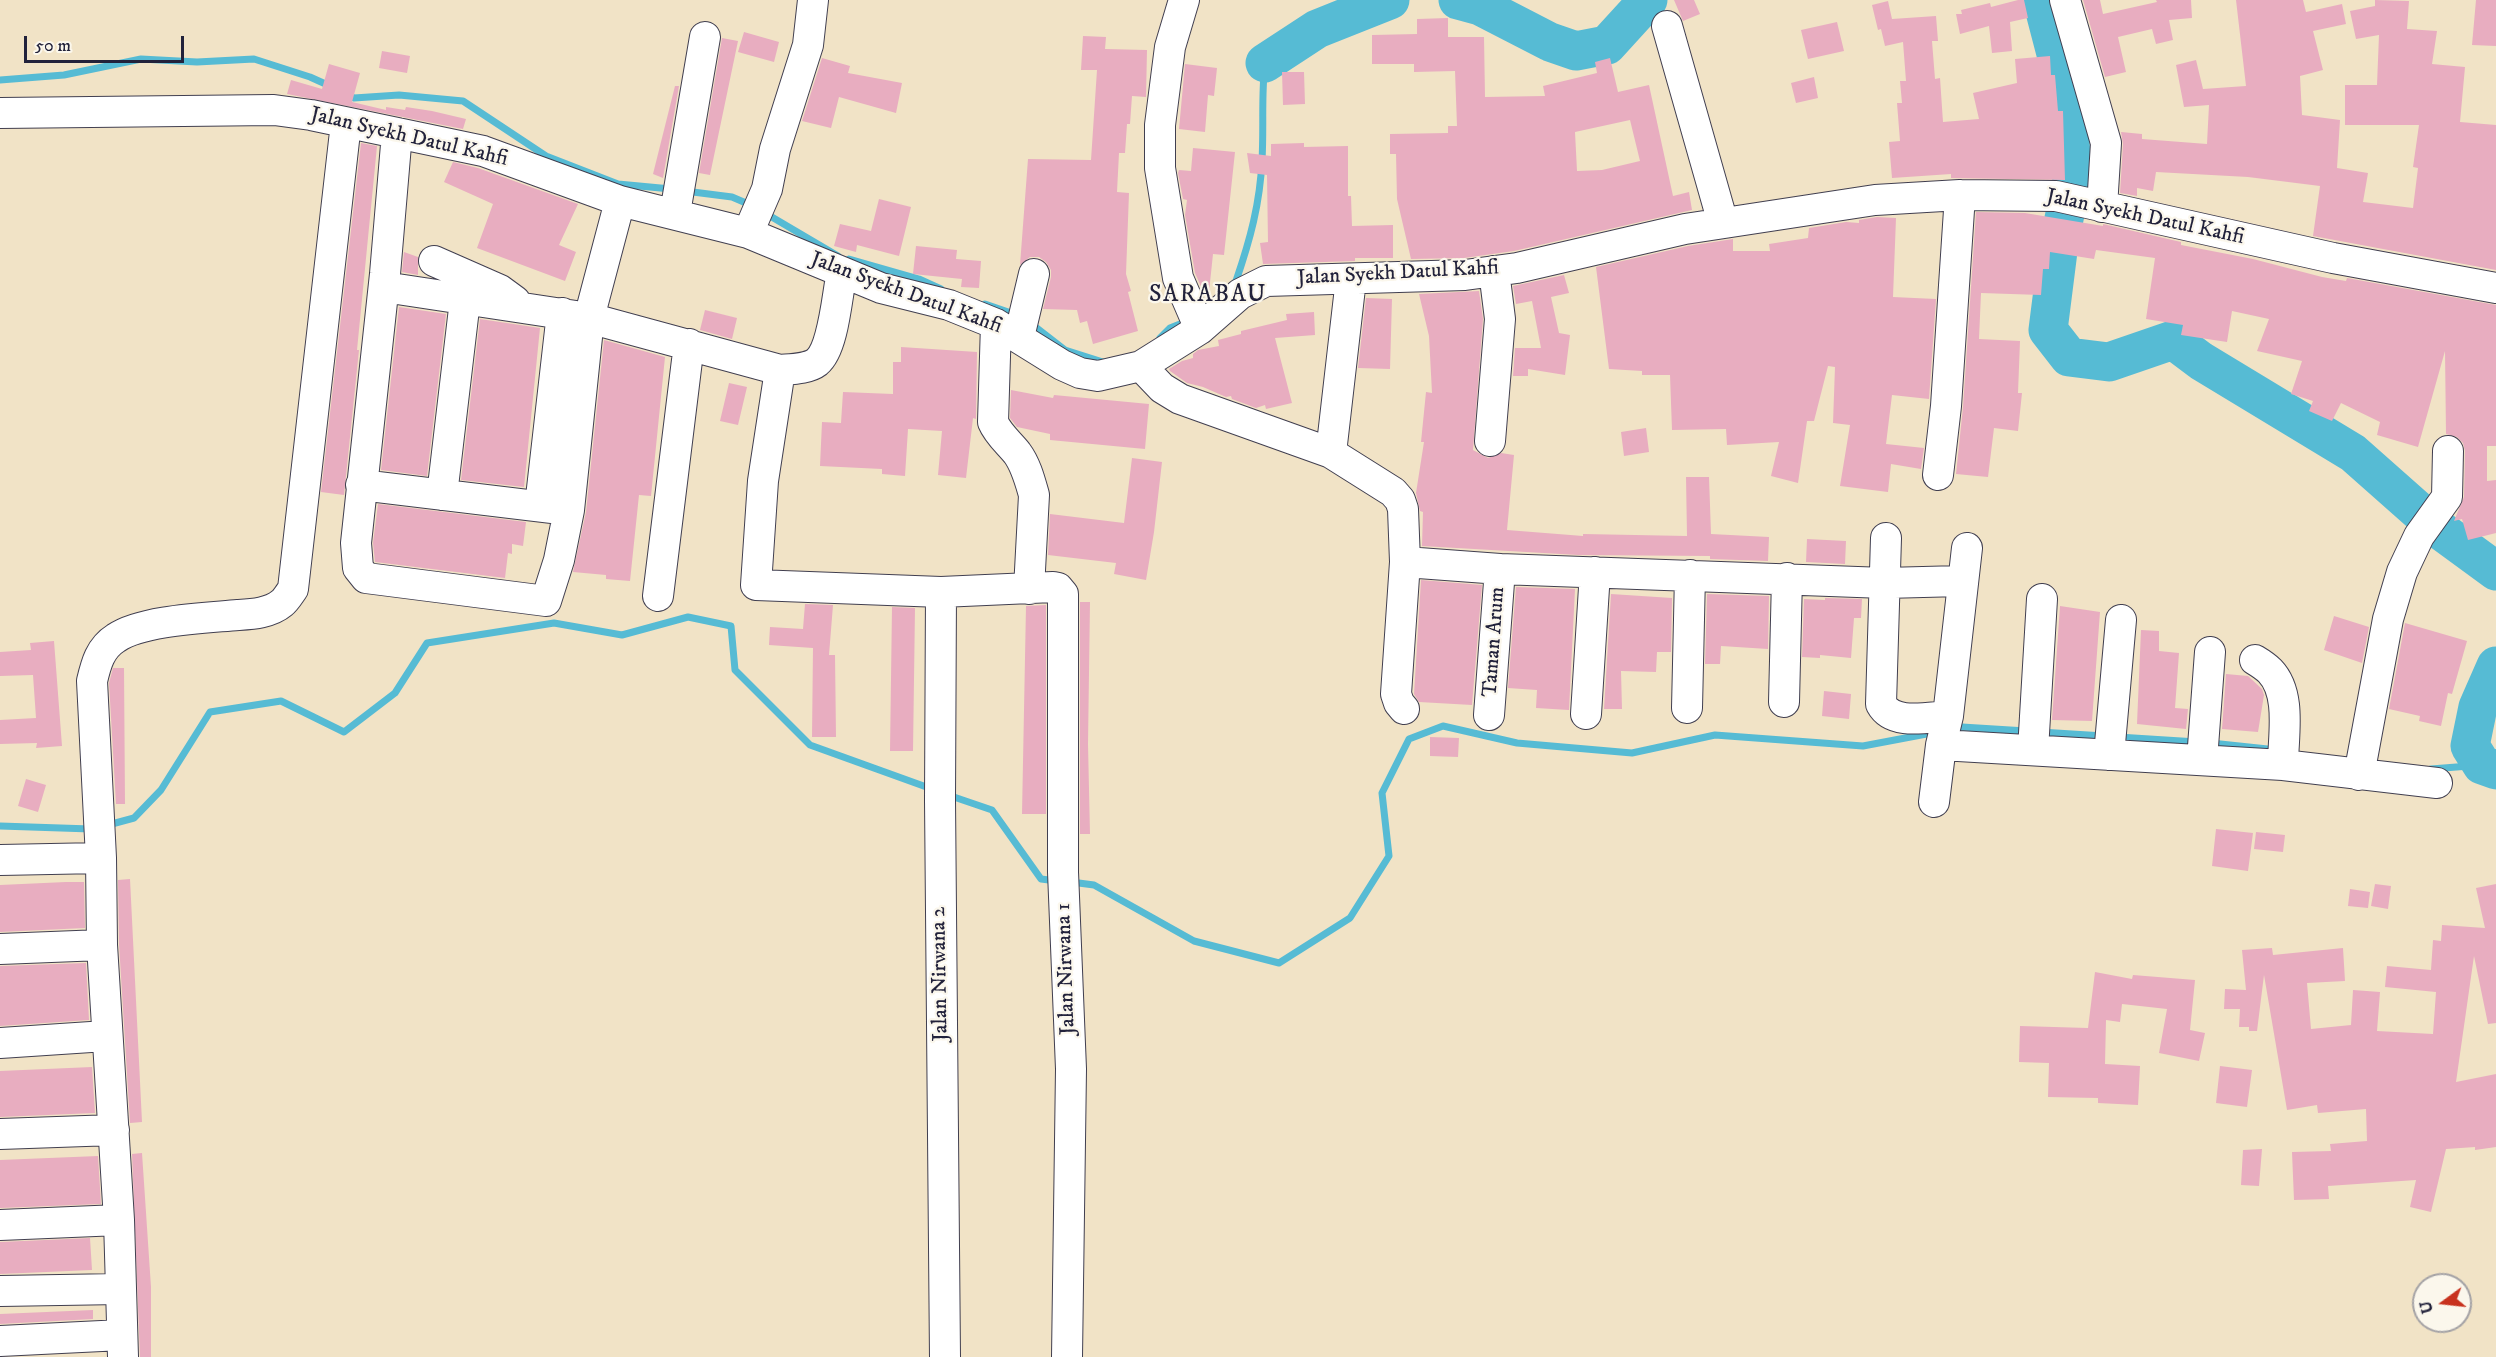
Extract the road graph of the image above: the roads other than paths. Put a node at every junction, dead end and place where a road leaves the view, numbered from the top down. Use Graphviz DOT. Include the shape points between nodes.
graph roads {
  1 [pos="813,0"];
  2 [pos="1184,0"];
  3 [pos="2066,0"];
  4 [pos="1667,26"];
  5 [pos="705,38"];
  6 [pos="0,113"];
  7 [pos="346,123"];
  8 [pos="397,133"];
  9 [pos="1960,195"];
  10 [pos="678,199"];
  11 [pos="621,201"];
  12 [pos="2098,206"];
  13 [pos="755,217"];
  14 [pos="1723,223"];
  15 [pos="434,261"];
  16 [pos="1494,271"];
  17 [pos="842,272"];
  18 [pos="1034,274"];
  19 [pos="1351,279"];
  20 [pos="384,287"];
  21 [pos="2496,288"];
  22 [pos="465,300"];
  23 [pos="525,308"];
  24 [pos="576,315"];
  25 [pos="1196,321"];
  26 [pos="1015,324"];
  27 [pos="689,344"];
  28 [pos="1141,366"];
  29 [pos="780,370"];
  30 [pos="1490,441"];
  31 [pos="2448,451"];
  32 [pos="1331,453"];
  33 [pos="1938,474"];
  34 [pos="361,484"];
  35 [pos="442,495"];
  36 [pos="540,506"];
  37 [pos="569,510"];
  38 [pos="1887,538"];
  39 [pos="1966,548"];
  40 [pos="1405,562"];
  41 [pos="1500,569"];
  42 [pos="1594,572"];
  43 [pos="1690,575"];
  44 [pos="1787,578"];
  45 [pos="1961,581"];
  46 [pos="1885,583"];
  47 [pos="1041,588"];
  48 [pos="941,592"];
  49 [pos="658,596"];
  50 [pos="2042,599"];
  51 [pos="2121,620"];
  52 [pos="2210,652"];
  53 [pos="2255,660"];
  54 [pos="1785,702"];
  55 [pos="1687,708"];
  56 [pos="1404,709"];
  57 [pos="1586,714"];
  58 [pos="1489,715"];
  59 [pos="1945,731"];
  60 [pos="2034,737"];
  61 [pos="2111,744"];
  62 [pos="2202,745"];
  63 [pos="2283,756"];
  64 [pos="2361,764"];
  65 [pos="2437,783"];
  66 [pos="1934,802"];
  67 [pos="100,839"];
  68 [pos="0,860"];
  69 [pos="102,945"];
  70 [pos="0,949"];
  71 [pos="106,1036"];
  72 [pos="0,1043"];
  73 [pos="114,1130"];
  74 [pos="0,1134"];
  75 [pos="119,1220"];
  76 [pos="0,1225"];
  77 [pos="120,1289"];
  78 [pos="0,1291"];
  79 [pos="0,1341"];
  80 [pos="122,1346"];
  81 [pos="945,1357"];
  82 [pos="1067,1357"];
  1 -- 13 [label="street" via="808,45 775,149 767,189"];
  2 -- 25 [label="street" via="1170,47 1160,125 1160,168 1178,278"];
  3 -- 12 [label="street" via="2106,143"];
  4 -- 14 [label="street"];
  5 -- 10 [label="street"];
  6 -- 7 [label="street, Jalan Syekh Datul Kahfi" via="274,110"];
  7 -- 8 [label="street, Jalan Syekh Datul Kahfi"];
  7 -- 67 [label="street" via="293,589 282,603 263,612 136,629 105,648 97,661 93,681"];
  8 -- 11 [label="street, Jalan Syekh Datul Kahfi" via="483,151"];
  8 -- 20 [label="street"];
  9 -- 12 [label="street, Jalan Syekh Datul Kahfi" via="2056,196"];
  9 -- 14 [label="street, Jalan Syekh Datul Kahfi" via="1875,200"];
  9 -- 33 [label="street"];
  10 -- 11 [label="street, Jalan Syekh Datul Kahfi"];
  10 -- 13 [label="street, Jalan Syekh Datul Kahfi"];
  11 -- 24 [label="street"];
  12 -- 21 [label="street, Jalan Syekh Datul Kahfi" via="2333,258"];
  13 -- 17 [label="street, Jalan Syekh Datul Kahfi"];
  14 -- 16 [label="street, Jalan Syekh Datul Kahfi"];
  15 -- 23 [label="street" via="500,290"];
  16 -- 19 [label="street, Jalan Syekh Datul Kahfi"];
  16 -- 30 [label="street" via="1500,327"];
  17 -- 26 [label="street, Jalan Syekh Datul Kahfi" via="881,288"];
  17 -- 29 [label="street" via="827,350 816,363"];
  18 -- 26 [label="street"];
  19 -- 25 [label="street, Jalan Syekh Datul Kahfi" via="1266,281"];
  19 -- 32 [label="street"];
  20 -- 22 [label="street"];
  20 -- 34 [label="street"];
  22 -- 23 [label="street"];
  22 -- 35 [label="street"];
  23 -- 24 [label="street"];
  24 -- 27 [label="street"];
  24 -- 36 [label="street"];
  24 -- 37 [label="street"];
  25 -- 28 [label="street, Jalan Syekh Datul Kahfi"];
  26 -- 28 [label="street, Jalan Syekh Datul Kahfi" via="1062,365 1080,373 1098,376"];
  26 -- 47 [label="street" via="993,422 1019,456 1030,480"];
  27 -- 29 [label="street"];
  27 -- 49 [label="street"];
  28 -- 32 [label="street" via="1162,388 1180,399"];
  29 -- 48 [label="street" via="763,481 756,585"];
  31 -- 64 [label="street" via="2447,495 2402,572 2388,619"];
  32 -- 40 [label="street" via="1400,500"];
  34 -- 35 [label="street"];
  34 -- 37 [label="street" via="356,557 366,578 509,597 546,601"];
  35 -- 36 [label="street"];
  36 -- 37 [label="street"];
  38 -- 46 [label="street"];
  39 -- 45 [label="street"];
  40 -- 41 [label="street"];
  40 -- 56 [label="street" via="1396,694"];
  41 -- 42 [label="street"];
  41 -- 58 [label="street, Taman Arum"];
  42 -- 43 [label="street"];
  42 -- 57 [label="street"];
  43 -- 44 [label="street"];
  43 -- 55 [label="street"];
  44 -- 46 [label="street"];
  44 -- 54 [label="street"];
  45 -- 46 [label="street"];
  45 -- 59 [label="street"];
  46 -- 59 [label="street" via="1881,704 1887,712"];
  47 -- 48 [label="street"];
  47 -- 82 [label="street, Jalan Nirwana 1" via="1058,588 1063,594 1063,881 1071,1069"];
  48 -- 81 [label="street, Jalan Nirwana 2"];
  50 -- 60 [label="street"];
  51 -- 61 [label="street"];
  52 -- 62 [label="street"];
  53 -- 63 [label="street" via="2270,670 2281,688"];
  59 -- 60 [label="street"];
  59 -- 66 [label="street"];
  60 -- 61 [label="street"];
  61 -- 62 [label="street"];
  62 -- 63 [label="street"];
  63 -- 64 [label="street"];
  64 -- 65 [label="street"];
  67 -- 68 [label="street"];
  67 -- 69 [label="street"];
  69 -- 70 [label="street"];
  69 -- 71 [label="street"];
  71 -- 72 [label="street"];
  71 -- 73 [label="street"];
  73 -- 74 [label="street"];
  73 -- 75 [label="street"];
  75 -- 76 [label="street"];
  75 -- 77 [label="street"];
  77 -- 78 [label="street"];
  77 -- 80 [label="street"];
  79 -- 80 [label="street"];
}
